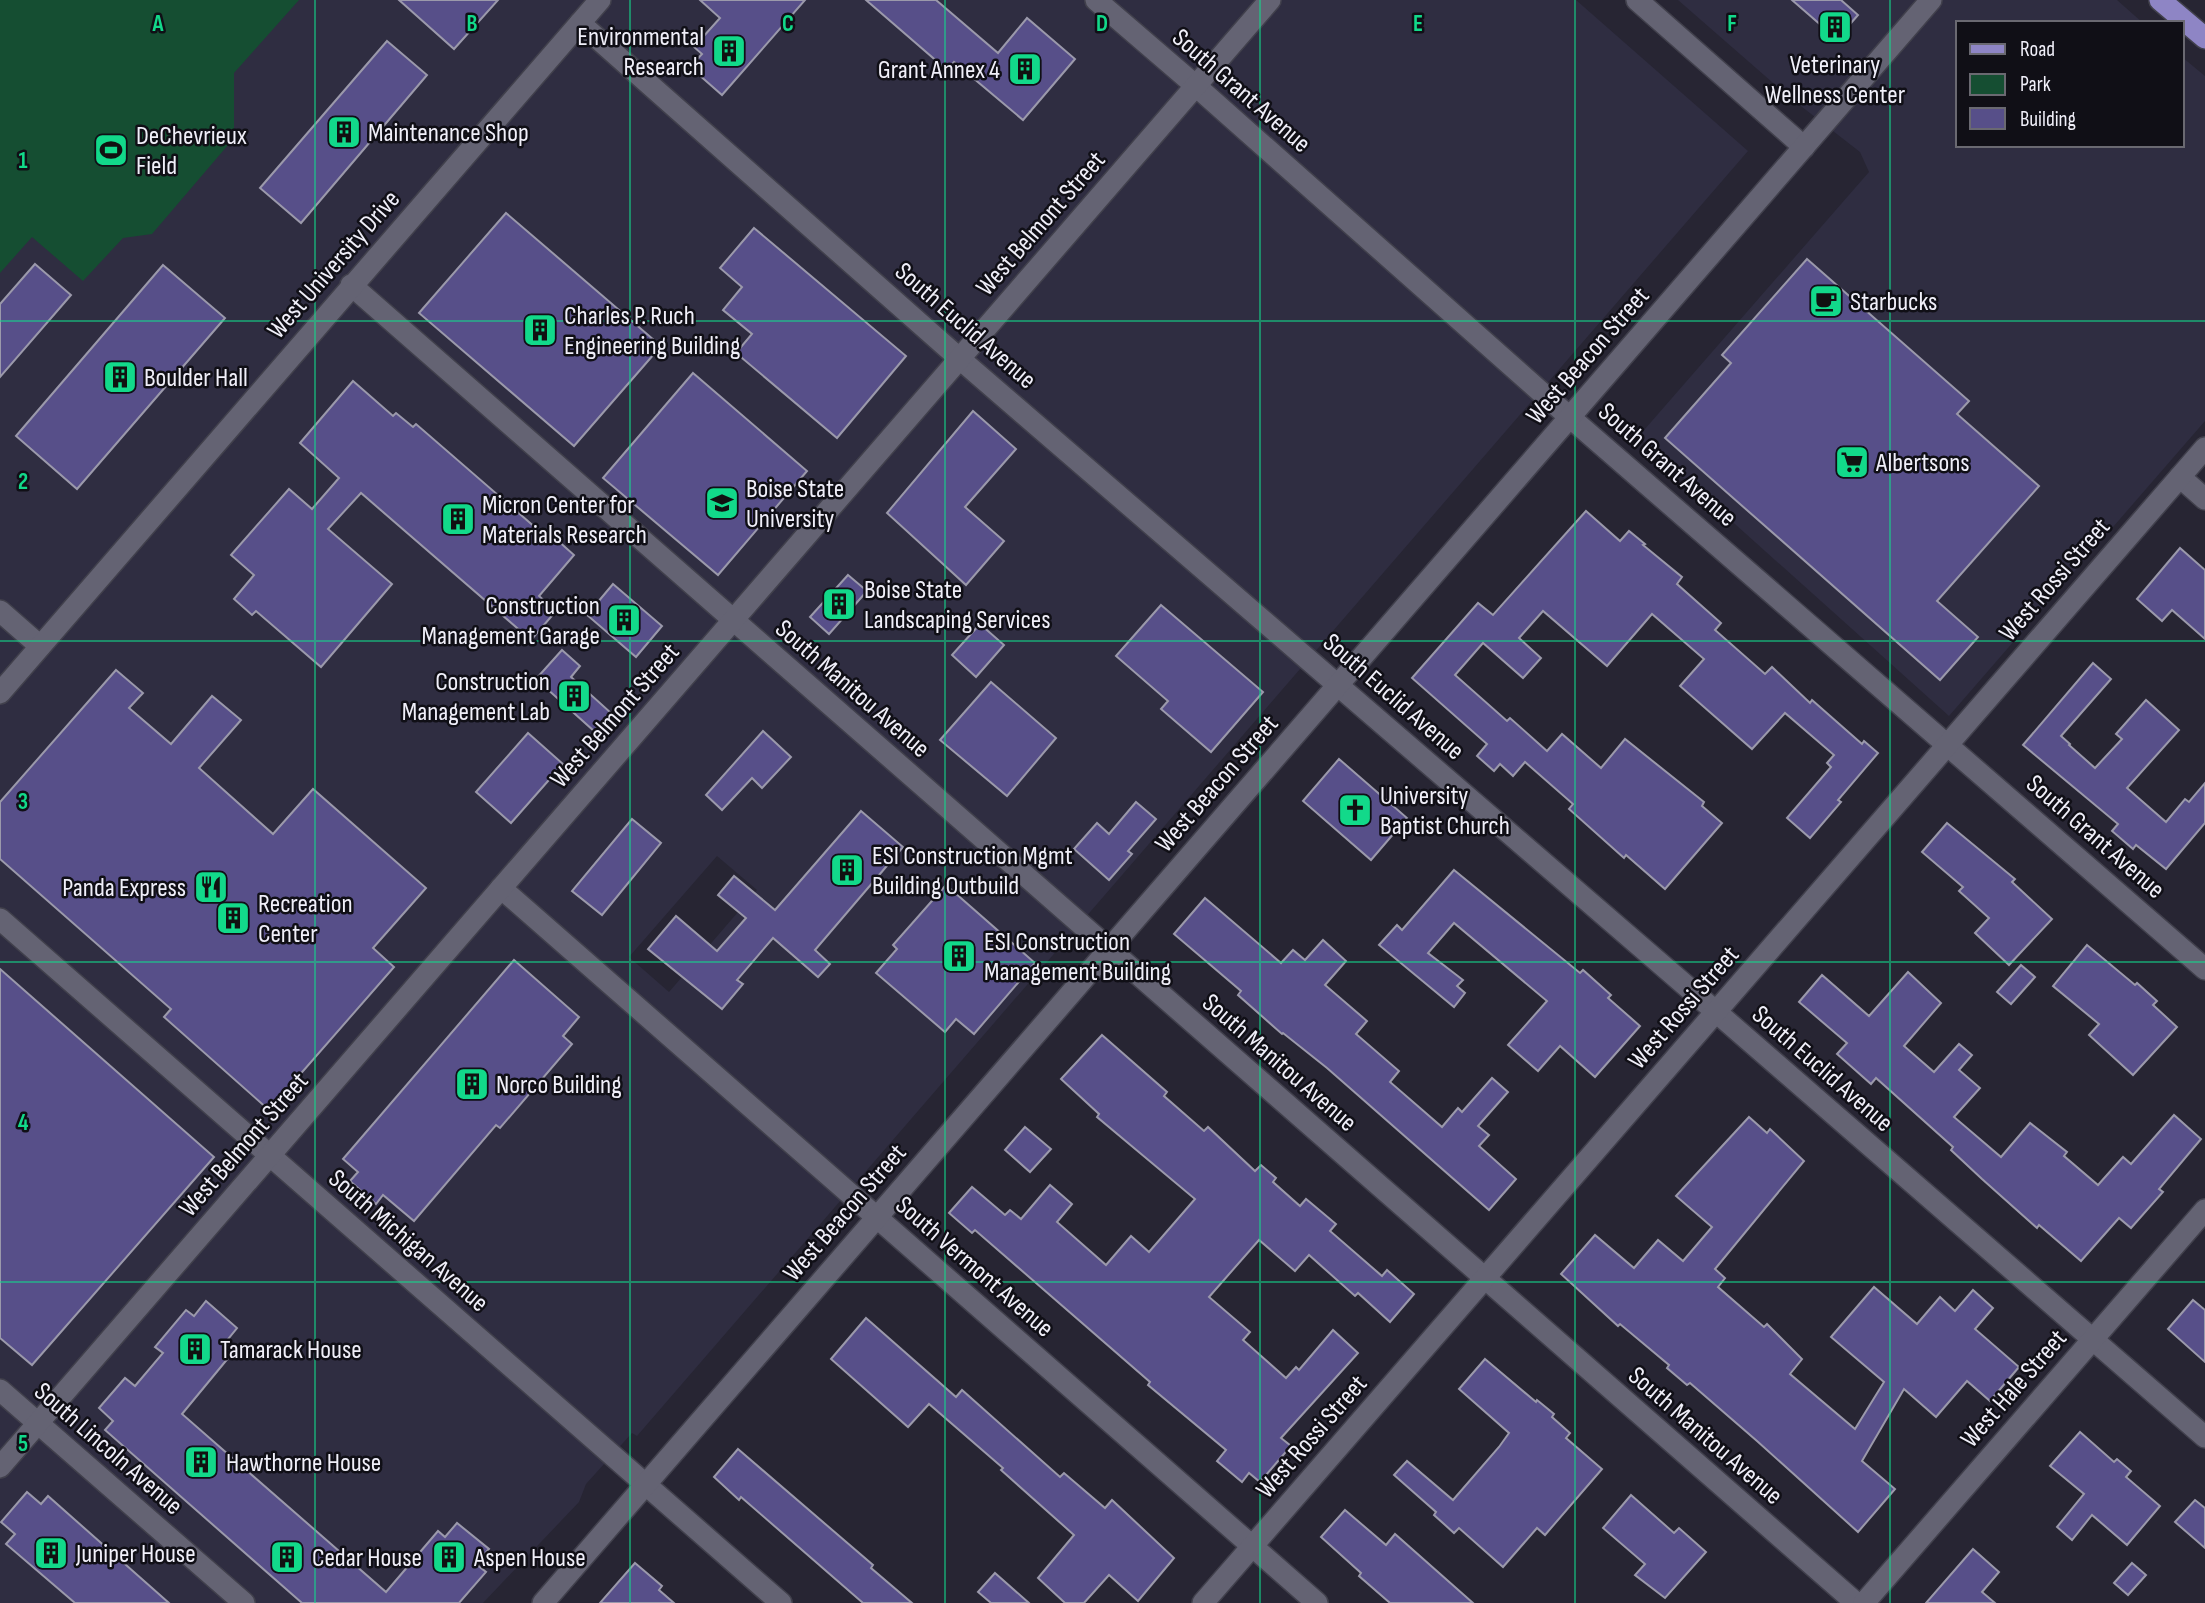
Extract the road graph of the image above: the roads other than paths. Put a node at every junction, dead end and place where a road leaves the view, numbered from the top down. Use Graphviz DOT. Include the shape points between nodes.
graph roads {
  1 [pos="600,0"];
  2 [pos="1096,0"];
  3 [pos="1270,0"];
  4 [pos="1637,0"];
  5 [pos="1931,0"];
  6 [pos="2160,0"];
  7 [pos="580,23"];
  8 [pos="2205,38"];
  9 [pos="1196,86"];
  10 [pos="1804,146"];
  11 [pos="351,285"];
  12 [pos="960,359"];
  13 [pos="1570,417"];
  14 [pos="2205,448"];
  15 [pos="2180,477"];
  16 [pos="2205,499"];
  17 [pos="0,611"];
  18 [pos="733,620"];
  19 [pos="40,646"];
  20 [pos="1338,684"];
  21 [pos="0,693"];
  22 [pos="1948,744"];
  23 [pos="501,888"];
  24 [pos="0,919"];
  25 [pos="1109,949"];
  26 [pos="2205,969"];
  27 [pos="1716,1012"];
  28 [pos="270,1156"];
  29 [pos="2205,1210"];
  30 [pos="877,1217"];
  31 [pos="1484,1279"];
  32 [pos="2093,1340"];
  33 [pos="0,1390"];
  34 [pos="38,1423"];
  35 [pos="2205,1437"];
  36 [pos="0,1467"];
  37 [pos="646,1484"];
  38 [pos="1252,1546"];
  39 [pos="244,1603"];
  40 [pos="543,1603"];
  41 [pos="780,1603"];
  42 [pos="1203,1603"];
  43 [pos="1317,1603"];
  44 [pos="1856,1603"];
  45 [pos="1864,1603"];
  1 -- 7 [label="street, West University Drive"];
  2 -- 9 [label="street, South Grant Avenue"];
  3 -- 9 [label="street, West Belmont Street"];
  4 -- 10 [label="street"];
  5 -- 10 [label="street, West Beacon Street"];
  6 -- 8 [label="main road"];
  7 -- 11 [label="street, West University Drive"];
  7 -- 12 [label="street, South Euclid Avenue"];
  9 -- 12 [label="street, West Belmont Street"];
  9 -- 13 [label="street, South Grant Avenue"];
  10 -- 13 [label="street, West Beacon Street"];
  11 -- 18 [label="street, South Manitou Avenue"];
  11 -- 19 [label="street, West University Drive"];
  12 -- 18 [label="street, West Belmont Street"];
  12 -- 20 [label="street, South Euclid Avenue"];
  13 -- 20 [label="street, West Beacon Street"];
  13 -- 22 [label="street, South Grant Avenue"];
  14 -- 15 [label="street, West Rossi Street"];
  15 -- 16 [label="street"];
  15 -- 22 [label="street, West Rossi Street"];
  17 -- 19 [label="street"];
  18 -- 23 [label="street, West Belmont Street"];
  18 -- 25 [label="street, South Manitou Avenue"];
  19 -- 21 [label="street, West University Drive"];
  20 -- 25 [label="street, West Beacon Street"];
  20 -- 27 [label="street, South Euclid Avenue"];
  22 -- 26 [label="street, South Grant Avenue"];
  22 -- 27 [label="street, West Rossi Street"];
  23 -- 28 [label="street, West Belmont Street"];
  23 -- 30 [label="street, South Vermont Avenue"];
  24 -- 28 [label="street, South Michigan Avenue"];
  25 -- 30 [label="street, West Beacon Street"];
  25 -- 31 [label="street, South Manitou Avenue"];
  27 -- 31 [label="street, West Rossi Street"];
  27 -- 32 [label="street, South Euclid Avenue"];
  28 -- 34 [label="street, West Belmont Street"];
  28 -- 37 [label="street, South Michigan Avenue"];
  29 -- 32 [label="street, West Hale Street"];
  30 -- 37 [label="street, West Beacon Street"];
  30 -- 38 [label="street, South Vermont Avenue"];
  31 -- 38 [label="street, West Rossi Street"];
  31 -- 44 [label="street, South Manitou Avenue"];
  32 -- 35 [label="street, South Euclid Avenue"];
  32 -- 45 [label="street, West Hale Street"];
  33 -- 34 [label="street, South Lincoln Avenue"];
  34 -- 36 [label="street, West Belmont Street"];
  34 -- 39 [label="street, South Lincoln Avenue"];
  37 -- 40 [label="street, West Beacon Street"];
  37 -- 41 [label="street, South Michigan Avenue"];
  38 -- 42 [label="street, West Rossi Street"];
  38 -- 43 [label="street, South Vermont Avenue"];
}
